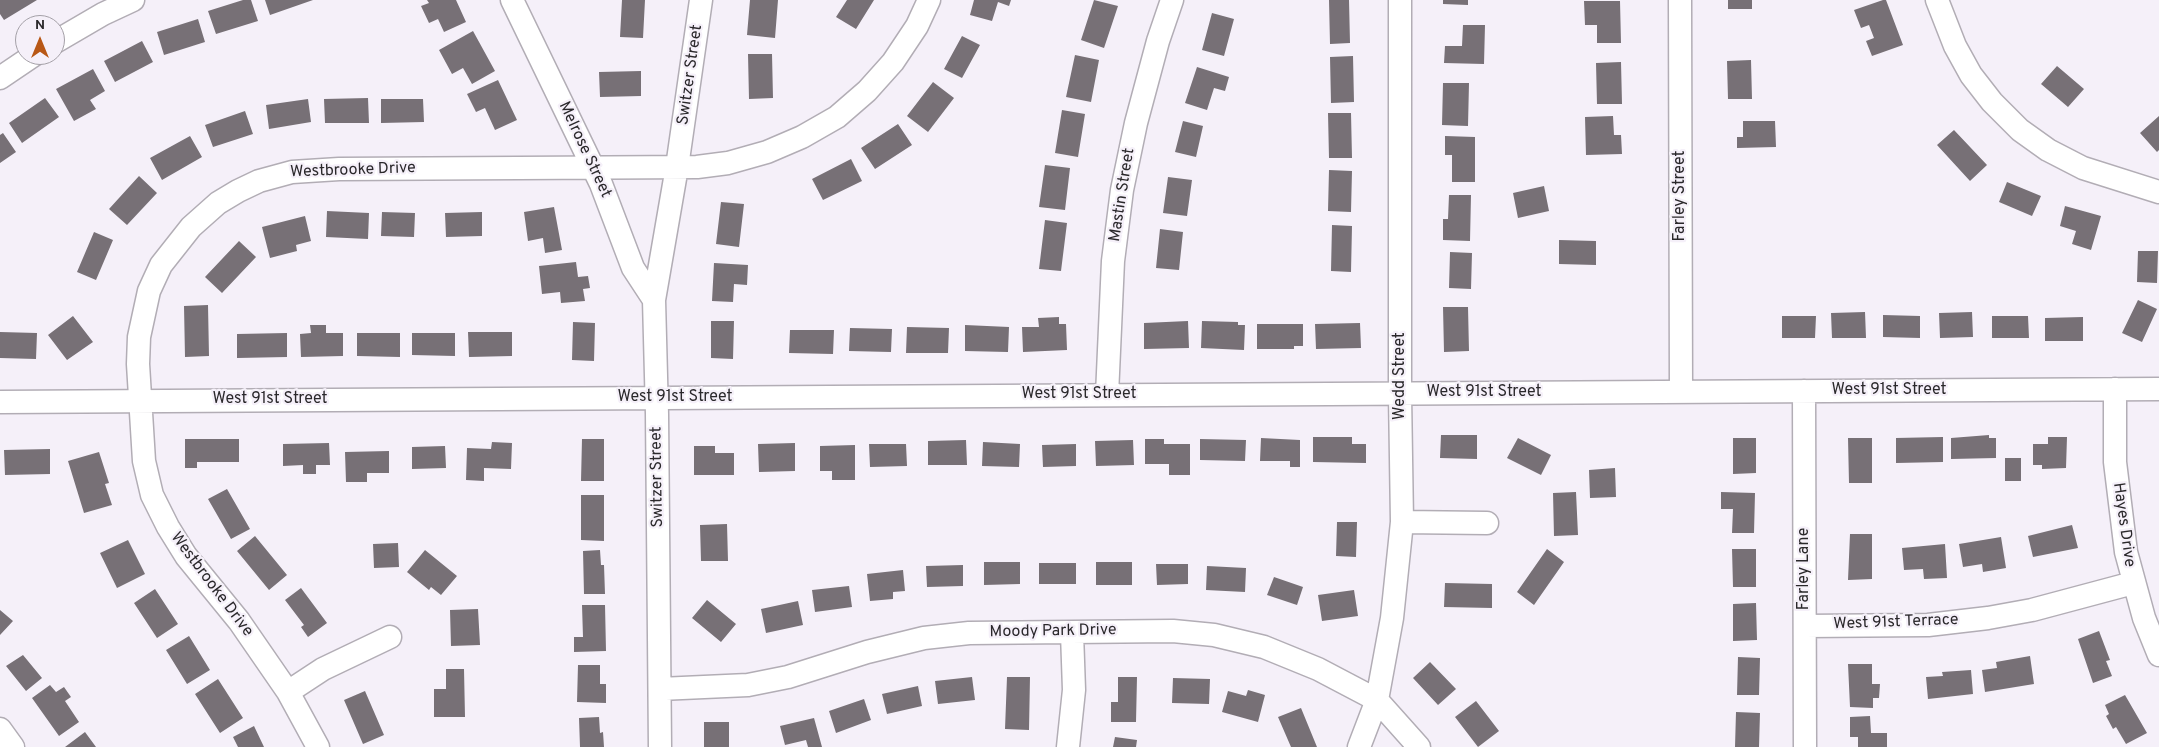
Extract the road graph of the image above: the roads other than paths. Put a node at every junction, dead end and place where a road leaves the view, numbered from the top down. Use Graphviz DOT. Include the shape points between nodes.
graph roads {
  1 [pos="133,0"];
  2 [pos="512,0"];
  3 [pos="702,0"];
  4 [pos="929,0"];
  5 [pos="1172,0"];
  6 [pos="1400,0"];
  7 [pos="1680,0"];
  8 [pos="1937,0"];
  9 [pos="65,36"];
  10 [pos="19,65"];
  11 [pos="0,78"];
  12 [pos="677,167"];
  13 [pos="592,168"];
  14 [pos="2159,192"];
  15 [pos="654,300"];
  16 [pos="2115,389"];
  17 [pos="2159,389"];
  18 [pos="1804,391"];
  19 [pos="1681,392"];
  20 [pos="1400,394"];
  21 [pos="1107,395"];
  22 [pos="657,398"];
  23 [pos="140,401"];
  24 [pos="0,402"];
  25 [pos="1402,522"];
  26 [pos="1487,523"];
  27 [pos="2133,583"];
  28 [pos="1805,626"];
  29 [pos="1072,632"];
  30 [pos="390,637"];
  31 [pos="2159,655"];
  32 [pos="660,688"];
  33 [pos="288,692"];
  34 [pos="1377,700"];
  35 [pos="0,729"];
  36 [pos="13,747"];
  37 [pos="318,747"];
  38 [pos="660,747"];
  39 [pos="1068,747"];
  40 [pos="1359,747"];
  41 [pos="1419,747"];
  42 [pos="1805,747"];
  1 -- 9 [label="street"];
  2 -- 13 [label="street, Melrose Street"];
  3 -- 12 [label="street, Switzer Street"];
  4 -- 12 [label="street, Westbrooke Drive" via="917,26 893,62 867,92 837,117 767,152 728,163"];
  5 -- 21 [label="street, Mastin Street" via="1138,114 1122,190 1113,261"];
  6 -- 20 [label="street, Wedd Street"];
  7 -- 19 [label="street, Farley Street"];
  8 -- 14 [label="street" via="1955,46 1971,75 2020,130 2048,150 2083,168"];
  10 -- 11 [label="street"];
  12 -- 13 [label="street, Westbrooke Drive"];
  12 -- 15 [label="street, Switzer Street"];
  13 -- 15 [label="street, Melrose Street" via="633,268"];
  13 -- 23 [label="street, Westbrooke Drive" via="292,172 238,191 190,227 161,265 149,291 139,337"];
  15 -- 22 [label="street, Switzer Street"];
  16 -- 17 [label="street, West 91st Street"];
  16 -- 18 [label="street, West 91st Street"];
  16 -- 27 [label="street, Hayes Drive" via="2116,470"];
  18 -- 19 [label="street, West 91st Street"];
  18 -- 28 [label="street, Farley Lane"];
  19 -- 20 [label="street, West 91st Street"];
  20 -- 21 [label="street, West 91st Street"];
  20 -- 25 [label="street, Wedd Street"];
  21 -- 22 [label="street, West 91st Street"];
  22 -- 23 [label="street, West 91st Street"];
  22 -- 32 [label="street, Switzer Street"];
  23 -- 24 [label="street, West 91st Street"];
  23 -- 33 [label="street, Westbrooke Drive" via="144,461 152,495 164,519 186,556 239,621"];
  25 -- 26 [label="street"];
  25 -- 34 [label="street, Wedd Street" via="1392,618"];
  27 -- 28 [label="street, West 91st Terrace" via="2032,610 1988,618 1928,625"];
  27 -- 31 [label="street, Hayes Drive"];
  28 -- 42 [label="street, Farley Lane"];
  29 -- 32 [label="street, Moody Park Drive" via="969,633 924,638 788,677 748,685"];
  29 -- 34 [label="street, Moody Park Drive" via="1173,631 1214,635 1264,647 1318,669"];
  29 -- 39 [label="street" via="1074,690"];
  30 -- 33 [label="street" via="323,669"];
  32 -- 38 [label="street, Switzer Street"];
  33 -- 37 [label="street, Westbrooke Drive"];
  34 -- 40 [label="street, Wedd Street"];
  34 -- 41 [label="street, Moody Park Drive"];
  35 -- 36 [label="street"];
}
